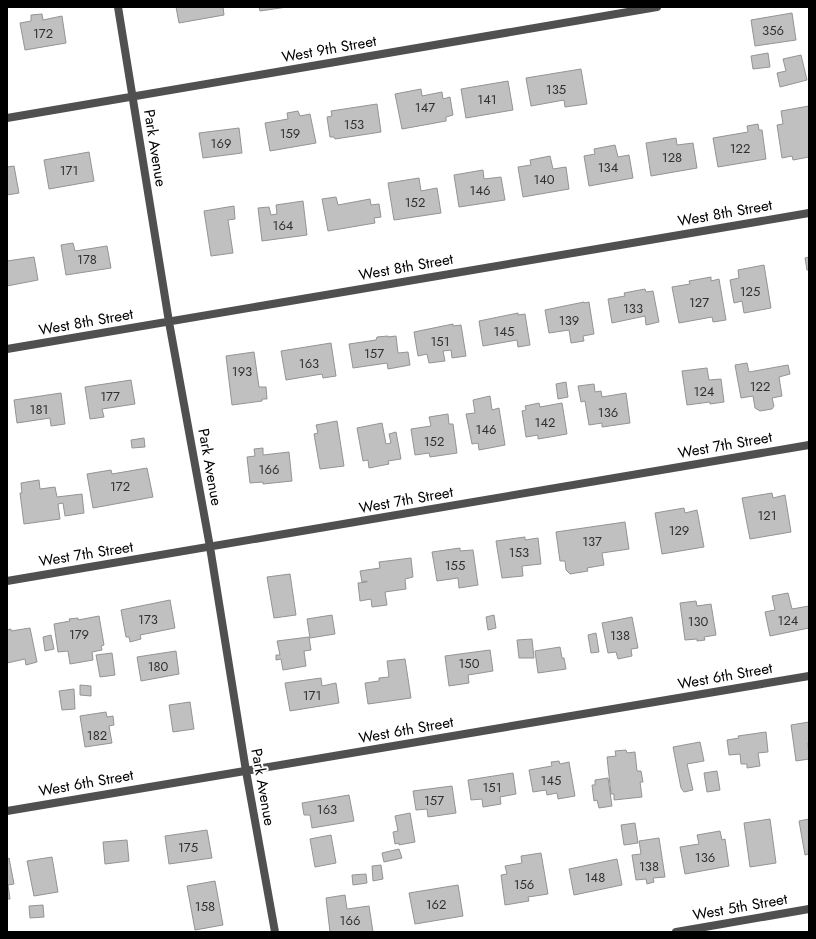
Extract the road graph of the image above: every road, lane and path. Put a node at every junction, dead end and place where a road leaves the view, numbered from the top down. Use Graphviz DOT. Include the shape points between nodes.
graph roads {
  1 [pos="118,7"];
  2 [pos="657,7"];
  3 [pos="133,97"];
  4 [pos="7,118"];
  5 [pos="809,213"];
  6 [pos="169,322"];
  7 [pos="7,350"];
  8 [pos="809,445"];
  9 [pos="210,548"];
  10 [pos="7,581"];
  11 [pos="809,676"];
  12 [pos="246,771"];
  13 [pos="7,811"];
  14 [pos="809,909"];
  15 [pos="275,932"];
  16 [pos="676,932"];
  1 -- 3 [label="street, Park Avenue"];
  2 -- 3 [label="street, West 9th Street"];
  3 -- 4 [label="street, West 9th Street"];
  3 -- 6 [label="street, Park Avenue"];
  5 -- 6 [label="street, West 8th Street"];
  6 -- 7 [label="street, West 8th Street"];
  6 -- 9 [label="street, Park Avenue"];
  8 -- 9 [label="street, West 7th Street"];
  9 -- 10 [label="street, West 7th Street"];
  9 -- 12 [label="street, Park Avenue"];
  11 -- 12 [label="street, West 6th Street"];
  12 -- 13 [label="street, West 6th Street"];
  12 -- 15 [label="street, Park Avenue"];
  14 -- 16 [label="street, West 5th Street"];
}
